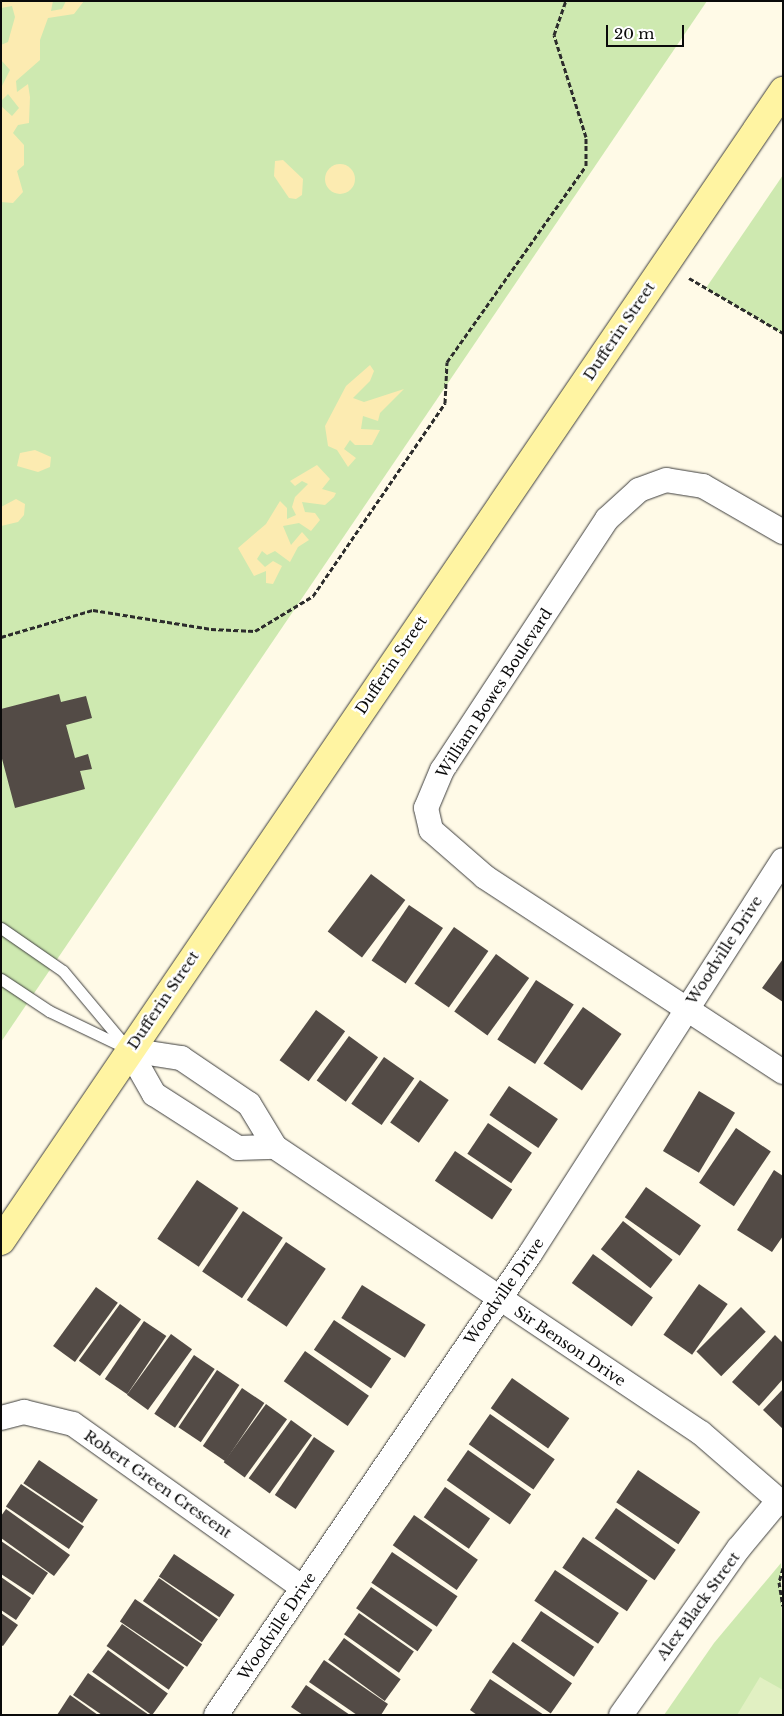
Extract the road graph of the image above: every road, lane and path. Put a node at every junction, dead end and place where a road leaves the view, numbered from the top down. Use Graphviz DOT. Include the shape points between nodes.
graph roads {
  1 [pos="566,1"];
  2 [pos="783,91"];
  3 [pos="665,264"];
  4 [pos="783,333"];
  5 [pos="783,532"];
  6 [pos="1,637"];
  7 [pos="783,860"];
  8 [pos="1,928"];
  9 [pos="1,979"];
  10 [pos="686,1007"];
  11 [pos="129,1050"];
  12 [pos="783,1072"];
  13 [pos="274,1147"];
  14 [pos="1,1241"];
  15 [pos="499,1299"];
  16 [pos="1,1418"];
  17 [pos="781,1502"];
  18 [pos="783,1568"];
  19 [pos="304,1588"];
  20 [pos="783,1606"];
  21 [pos="216,1715"];
  22 [pos="621,1715"];
  1 -- 6 [label="path" via="554,35 586,137 586,166 451,355 445,403 313,596 255,630 211,629 93,610"];
  2 -- 3 [label="main road, Dufferin Street"];
  3 -- 4 [label="path"];
  3 -- 11 [label="main road, Dufferin Street"];
  5 -- 10 [label="street, William Bowes Boulevard" via="703,486 666,480 639,490 607,519 442,770 426,808 431,830 485,877"];
  7 -- 10 [label="street, Woodville Drive"];
  8 -- 11 [label="lane" via="63,972"];
  9 -- 11 [label="lane" via="49,1011"];
  10 -- 12 [label="street, William Bowes Boulevard"];
  10 -- 15 [label="street, Woodville Drive"];
  11 -- 13 [label="street, Sir Benson Drive" via="181,1058 249,1104"];
  11 -- 13 [label="street" via="154,1094 238,1148"];
  11 -- 14 [label="main road, Dufferin Street"];
  13 -- 15 [label="street, Sir Benson Drive"];
  15 -- 17 [label="street, Sir Benson Drive" via="701,1434"];
  15 -- 19 [label="street, Woodville Drive"];
  16 -- 19 [label="street, Robert Green Crescent" via="24,1412 73,1424"];
  17 -- 22 [label="street, Alex Black Street" via="740,1548"];
  18 -- 20 [label="path" via="779,1582"];
  19 -- 21 [label="street, Woodville Drive"];
}
